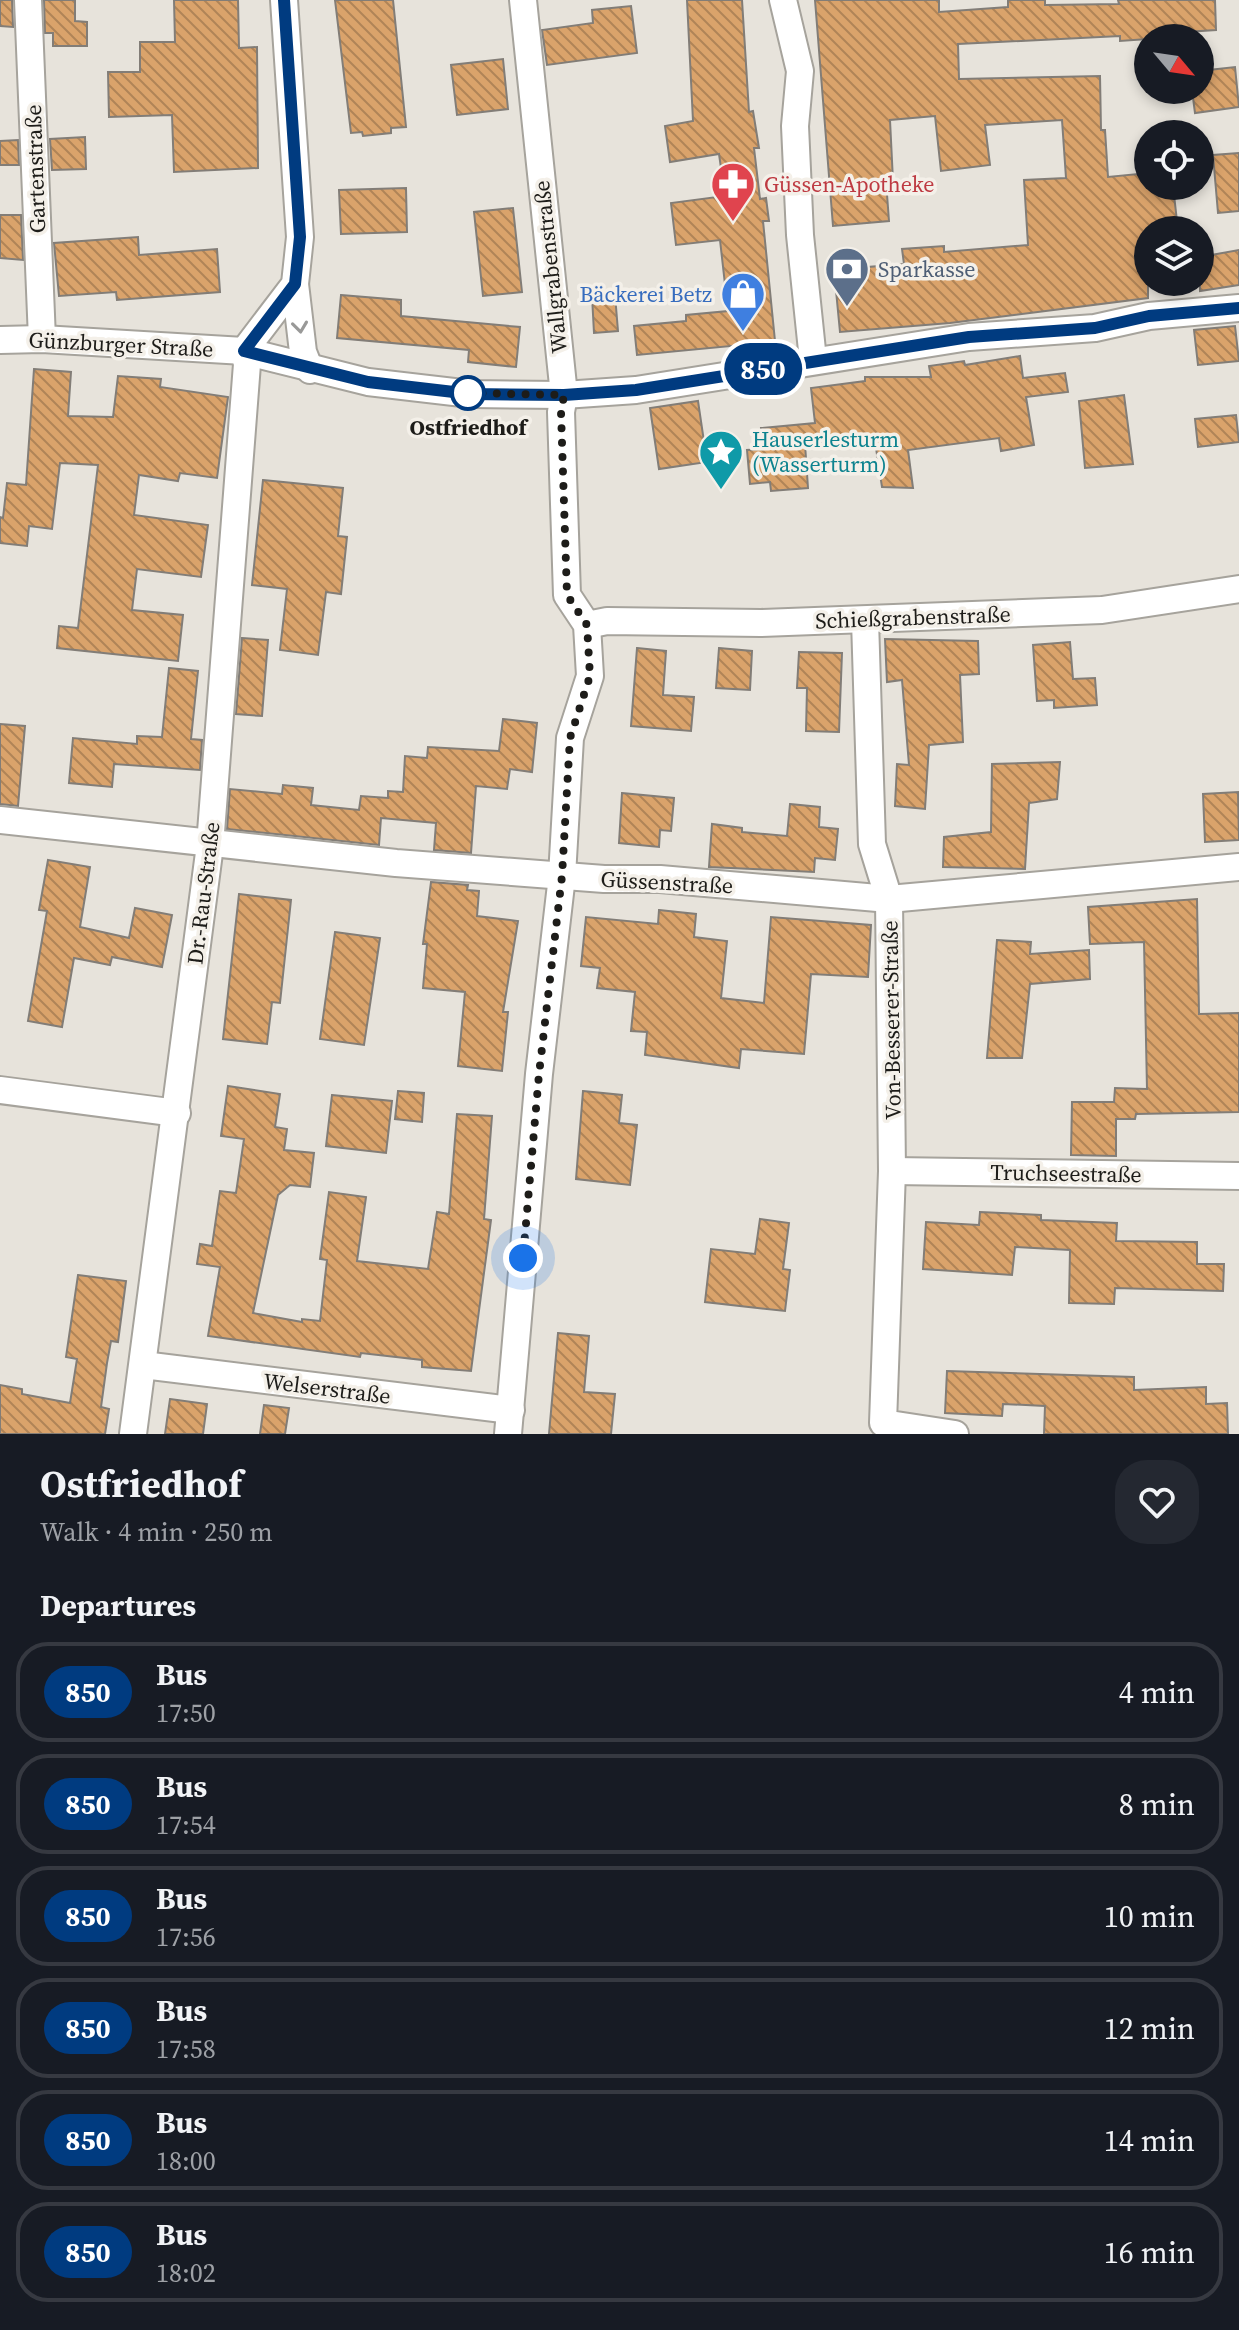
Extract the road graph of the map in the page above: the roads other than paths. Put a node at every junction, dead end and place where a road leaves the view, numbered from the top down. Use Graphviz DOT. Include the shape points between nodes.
graph roads {
  1 [pos="28,0"];
  2 [pos="284,0"];
  3 [pos="523,0"];
  4 [pos="784,5"];
  5 [pos="295,284"];
  6 [pos="1239,308"];
  7 [pos="42,339"];
  8 [pos="0,340"];
  9 [pos="244,351"];
  10 [pos="813,360"];
  11 [pos="310,370"];
  12 [pos="564,395"];
  13 [pos="1239,589"];
  14 [pos="865,620"];
  15 [pos="587,625"];
  16 [pos="0,820"];
  17 [pos="210,845"];
  18 [pos="1239,867"];
  19 [pos="562,876"];
  20 [pos="889,899"];
  21 [pos="0,1090"];
  22 [pos="177,1113"];
  23 [pos="892,1171"];
  24 [pos="1239,1176"];
  25 [pos="143,1365"];
  26 [pos="510,1422"];
  27 [pos="133,1434"];
  28 [pos="955,1434"];
  1 -- 7 [label="street, Gartenstraße"];
  2 -- 5 [label="street" via="300,237"];
  3 -- 12 [label="street, Wallgrabenstraße"];
  4 -- 10 [label="street" via="800,71 795,126"];
  5 -- 9 [label="street"];
  5 -- 11 [label="street, one-way"];
  6 -- 10 [label="street, Günzburger Straße"];
  7 -- 8 [label="street, Günzburger Straße"];
  7 -- 9 [label="street, Günzburger Straße"];
  9 -- 11 [label="street, Günzburger Straße"];
  9 -- 17 [label="street, Dr.-Rau-Straße"];
  10 -- 12 [label="street, Günzburger Straße" via="636,390"];
  11 -- 12 [label="street, Günzburger Straße" via="449,392"];
  12 -- 15 [label="street, Wallgrabenstraße" via="567,595"];
  13 -- 14 [label="street, Schießgrabenstraße" via="1102,610"];
  14 -- 15 [label="street, Schießgrabenstraße"];
  14 -- 20 [label="street, Von-Besserer-Straße" via="872,844"];
  15 -- 19 [label="street, Wallgrabenstraße" via="590,676 570,738"];
  16 -- 17 [label="street, Güssenstraße"];
  17 -- 19 [label="street, Güssenstraße"];
  17 -- 22 [label="street, Dr.-Rau-Straße"];
  18 -- 20 [label="street, Güssenstraße"];
  19 -- 20 [label="street, Güssenstraße"];
  19 -- 26 [label="street, Wallgrabenstraße" via="539,1074"];
  20 -- 23 [label="street, Von-Besserer-Straße"];
  21 -- 22 [label="street"];
  22 -- 25 [label="street, Dr.-Rau-Straße"];
  23 -- 24 [label="street, Truchseestraße"];
  23 -- 28 [label="street, Von-Besserer-Straße" via="883,1423"];
  25 -- 26 [label="street, Welserstraße"];
  25 -- 27 [label="street, Dr.-Rau-Straße"];
}
